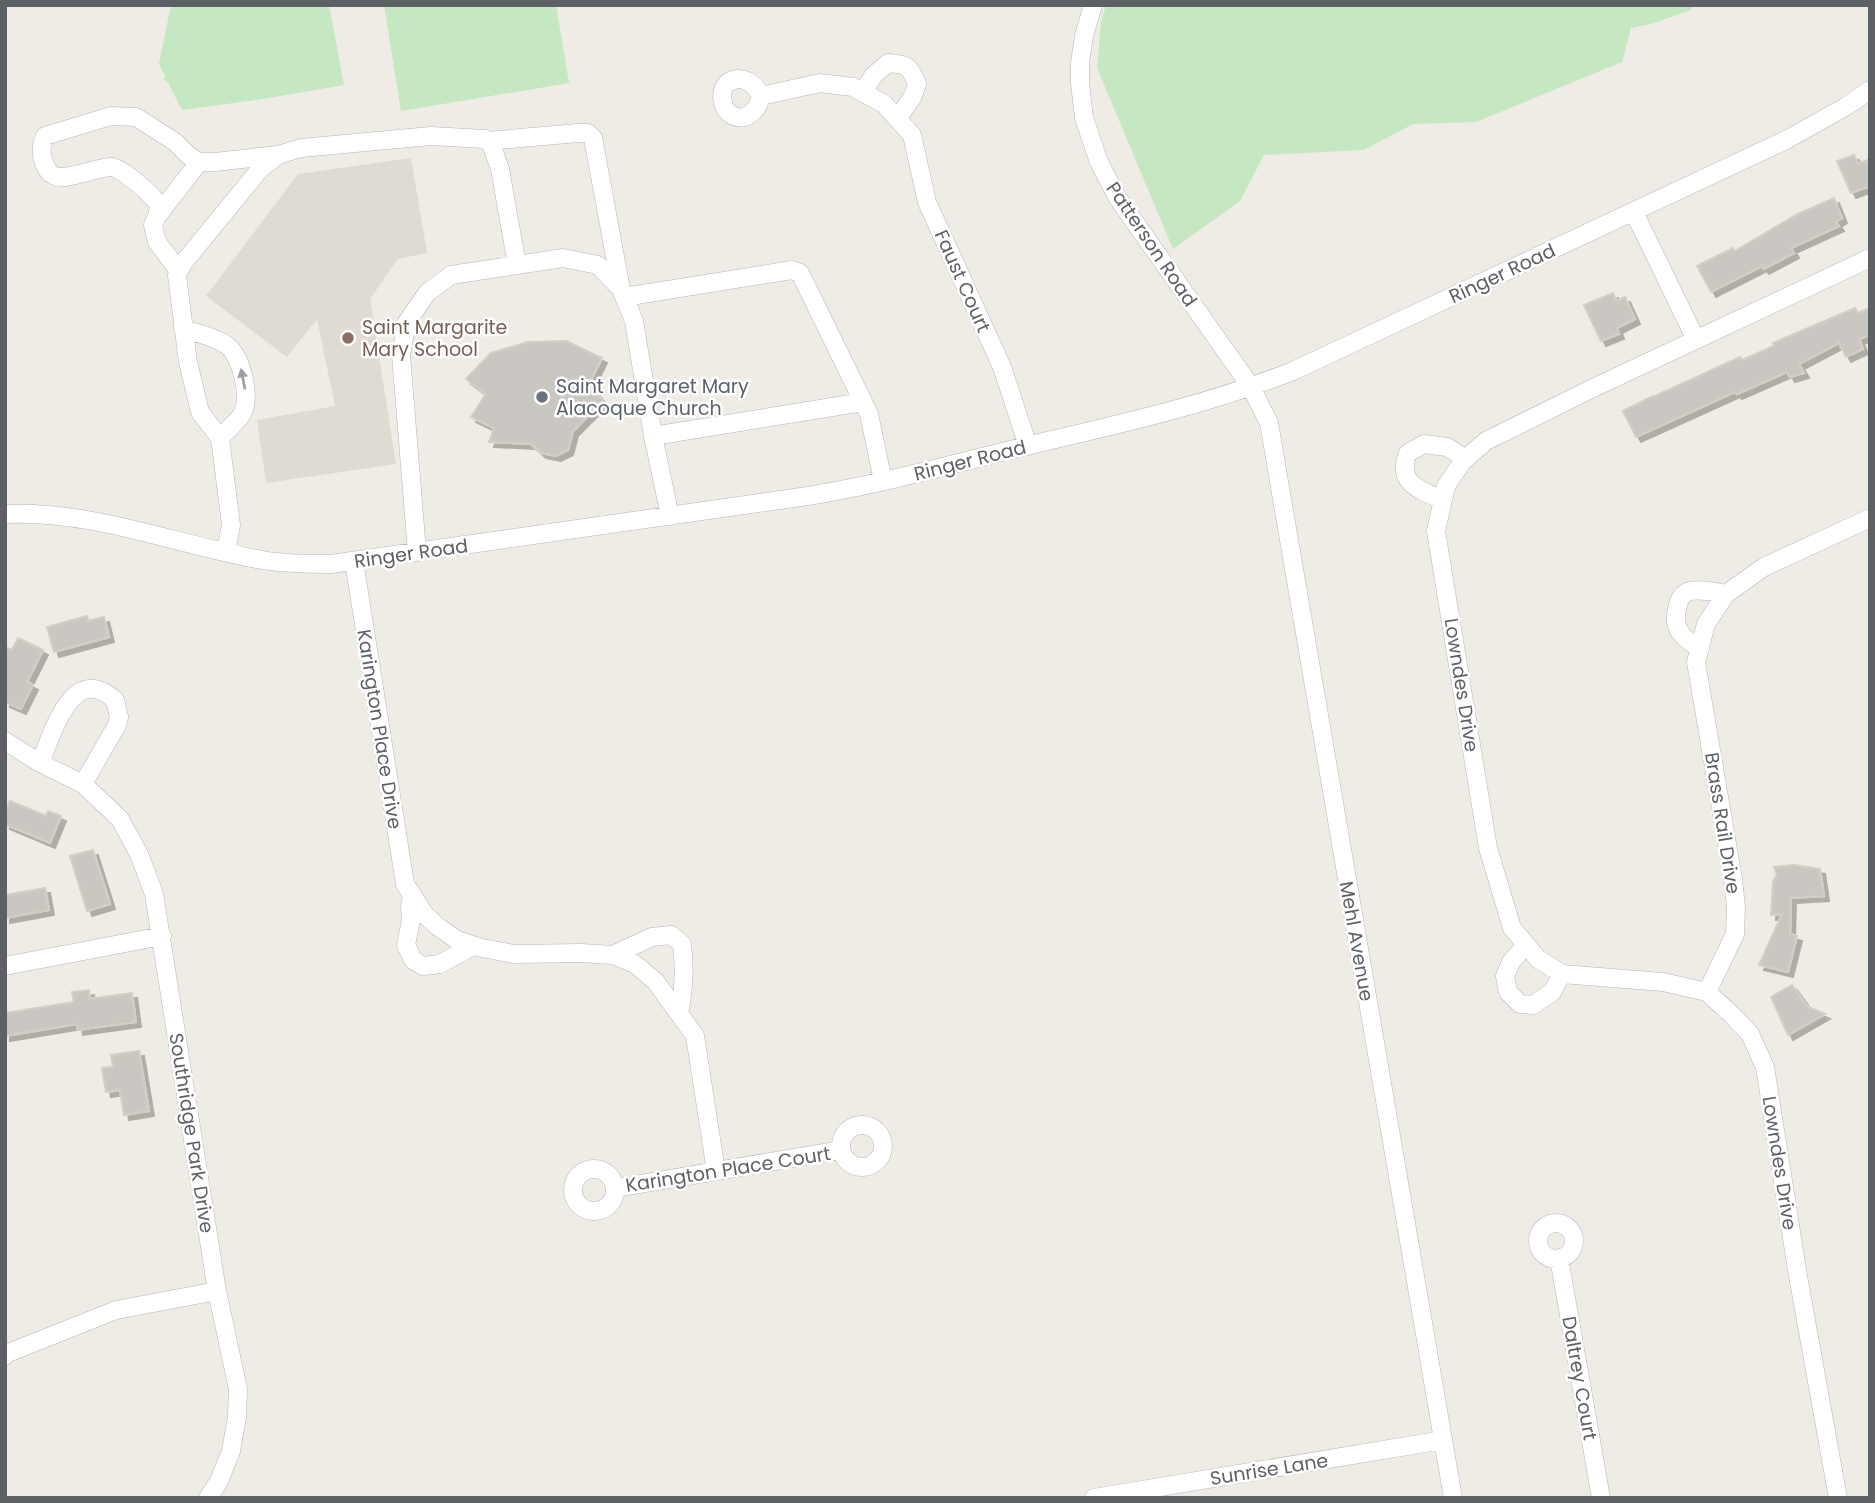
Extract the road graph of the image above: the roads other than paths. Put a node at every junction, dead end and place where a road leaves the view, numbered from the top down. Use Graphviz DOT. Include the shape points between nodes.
graph roads {
  1 [pos="1093,5"];
  2 [pos="1870,90"];
  3 [pos="863,92"];
  4 [pos="761,96"];
  5 [pos="898,118"];
  6 [pos="487,141"];
  7 [pos="278,155"];
  8 [pos="199,162"];
  9 [pos="1634,212"];
  10 [pos="158,215"];
  11 [pos="1870,258"];
  12 [pos="517,265"];
  13 [pos="179,271"];
  14 [pos="623,293"];
  15 [pos="183,329"];
  16 [pos="1696,340"];
  17 [pos="1251,387"];
  18 [pos="863,402"];
  19 [pos="653,436"];
  20 [pos="220,438"];
  21 [pos="1028,446"];
  22 [pos="1466,459"];
  23 [pos="883,481"];
  24 [pos="1443,500"];
  25 [pos="5,514"];
  26 [pos="670,516"];
  27 [pos="1870,518"];
  28 [pos="226,552"];
  29 [pos="417,552"];
  30 [pos="354,561"];
  31 [pos="1726,594"];
  32 [pos="1700,648"];
  33 [pos="5,741"];
  34 [pos="40,763"];
  35 [pos="83,784"];
  36 [pos="412,895"];
  37 [pos="162,936"];
  38 [pos="1526,945"];
  39 [pos="473,946"];
  40 [pos="613,955"];
  41 [pos="5,966"];
  42 [pos="1562,974"];
  43 [pos="1707,992"];
  44 [pos="679,1014"];
  45 [pos="841,1150"];
  46 [pos="716,1171"];
  47 [pos="616,1188"];
  48 [pos="1559,1258"];
  49 [pos="217,1291"];
  50 [pos="6,1352"];
  51 [pos="1443,1440"];
  52 [pos="208,1498"];
  53 [pos="1094,1498"];
  54 [pos="1453,1498"];
  55 [pos="1601,1498"];
  56 [pos="1839,1498"];
  1 -- 17 [label="street, Patterson Road" via="1084,36 1080,83 1084,118 1099,162 1117,197"];
  2 -- 9 [label="street, Ringer Road" via="1786,140"];
  3 -- 4 [label="street, Faust Court" via="820,83"];
  3 -- 5 [label="street, Faust Court"];
  3 -- 5 [label="street" via="873,75 888,63 912,70 917,84"];
  5 -- 21 [label="street, Faust Court" via="912,135 927,202 1002,367"];
  6 -- 7 [label="street" via="431,136 301,148"];
  6 -- 12 [label="street" via="500,169"];
  6 -- 14 [label="street" via="578,133 593,138"];
  7 -- 8 [label="street"];
  7 -- 13 [label="street" via="261,168"];
  8 -- 10 [label="street"];
  8 -- 10 [label="street" via="136,117 111,116 45,136 42,159 49,173 64,177 118,169 154,198"];
  9 -- 16 [label="street"];
  9 -- 17 [label="street, Ringer Road"];
  10 -- 13 [label="street" via="153,225 157,243"];
  11 -- 16 [label="street, Lowndes Drive"];
  12 -- 14 [label="street" via="563,258 598,265"];
  12 -- 29 [label="street" via="451,275 427,293 407,321 401,355"];
  13 -- 15 [label="street"];
  14 -- 18 [label="street" via="792,270 800,273"];
  14 -- 19 [label="street" via="634,321"];
  15 -- 20 [label="street" via="200,412"];
  20 -- 15 [label="street, one-way" via="243,412 241,368 226,344"];
  16 -- 22 [label="street, Lowndes Drive" via="1486,441"];
  17 -- 21 [label="street, Ringer Road"];
  17 -- 51 [label="street, Mehl Avenue" via="1269,423"];
  18 -- 19 [label="street"];
  18 -- 23 [label="street"];
  19 -- 26 [label="street"];
  20 -- 28 [label="street" via="231,525"];
  21 -- 23 [label="street, Ringer Road"];
  22 -- 24 [label="street, Lowndes Drive" via="1446,486"];
  22 -- 24 [label="street" via="1447,447 1424,444 1408,453 1403,466 1407,478 1416,488"];
  23 -- 26 [label="street, Ringer Road"];
  24 -- 38 [label="street, Lowndes Drive" via="1436,531 1488,848 1512,928"];
  25 -- 28 [label="street, Ringer Road" via="91,521"];
  26 -- 29 [label="street, Ringer Road"];
  27 -- 31 [label="street, Brass Rail Drive" via="1764,567"];
  28 -- 30 [label="street, Ringer Road" via="281,563"];
  29 -- 30 [label="street, Ringer Road"];
  30 -- 36 [label="street, Karington Place Drive" via="404,884"];
  31 -- 32 [label="street, Brass Rail Drive" via="1706,624"];
  31 -- 32 [label="street" via="1688,592 1680,598 1675,625"];
  32 -- 43 [label="street, Brass Rail Drive" via="1696,662 1736,907 1735,934"];
  33 -- 34 [label="street, Southridge Park Drive"];
  34 -- 35 [label="street, Southridge Park Drive"];
  34 -- 35 [label="street" via="65,707 77,692 99,689 115,700 119,716"];
  35 -- 37 [label="street, Southridge Park Drive" via="120,819 139,854 154,894"];
  36 -- 39 [label="street, Karington Place Drive" via="437,926"];
  36 -- 39 [label="street, Karington Place Drive" via="406,945 413,960 423,966 440,964"];
  37 -- 41 [label="street"];
  37 -- 49 [label="street, Southridge Park Drive"];
  38 -- 42 [label="street, Lowndes Drive"];
  38 -- 42 [label="street" via="1505,976 1508,992 1520,1004 1533,1005 1552,992"];
  39 -- 40 [label="street, Karington Place Drive" via="514,954"];
  40 -- 44 [label="street, Karington Place Drive" via="635,964 656,982"];
  40 -- 44 [label="street, Karington Place Drive" via="652,937 671,934 682,944 685,968"];
  42 -- 43 [label="street, Lowndes Drive" via="1663,982"];
  43 -- 56 [label="street, Lowndes Drive" via="1749,1034 1765,1067"];
  44 -- 46 [label="street, Karington Place Drive" via="695,1036"];
  45 -- 46 [label="street, Karington Place Court"];
  46 -- 47 [label="street, Karington Place Court"];
  48 -- 55 [label="street, Daltrey Court"];
  49 -- 50 [label="street" via="116,1310"];
  49 -- 52 [label="street, Southridge Park Drive" via="238,1389 237,1417 231,1451"];
  51 -- 53 [label="street, Sunrise Lane"];
  51 -- 54 [label="street, Mehl Avenue"];
}
